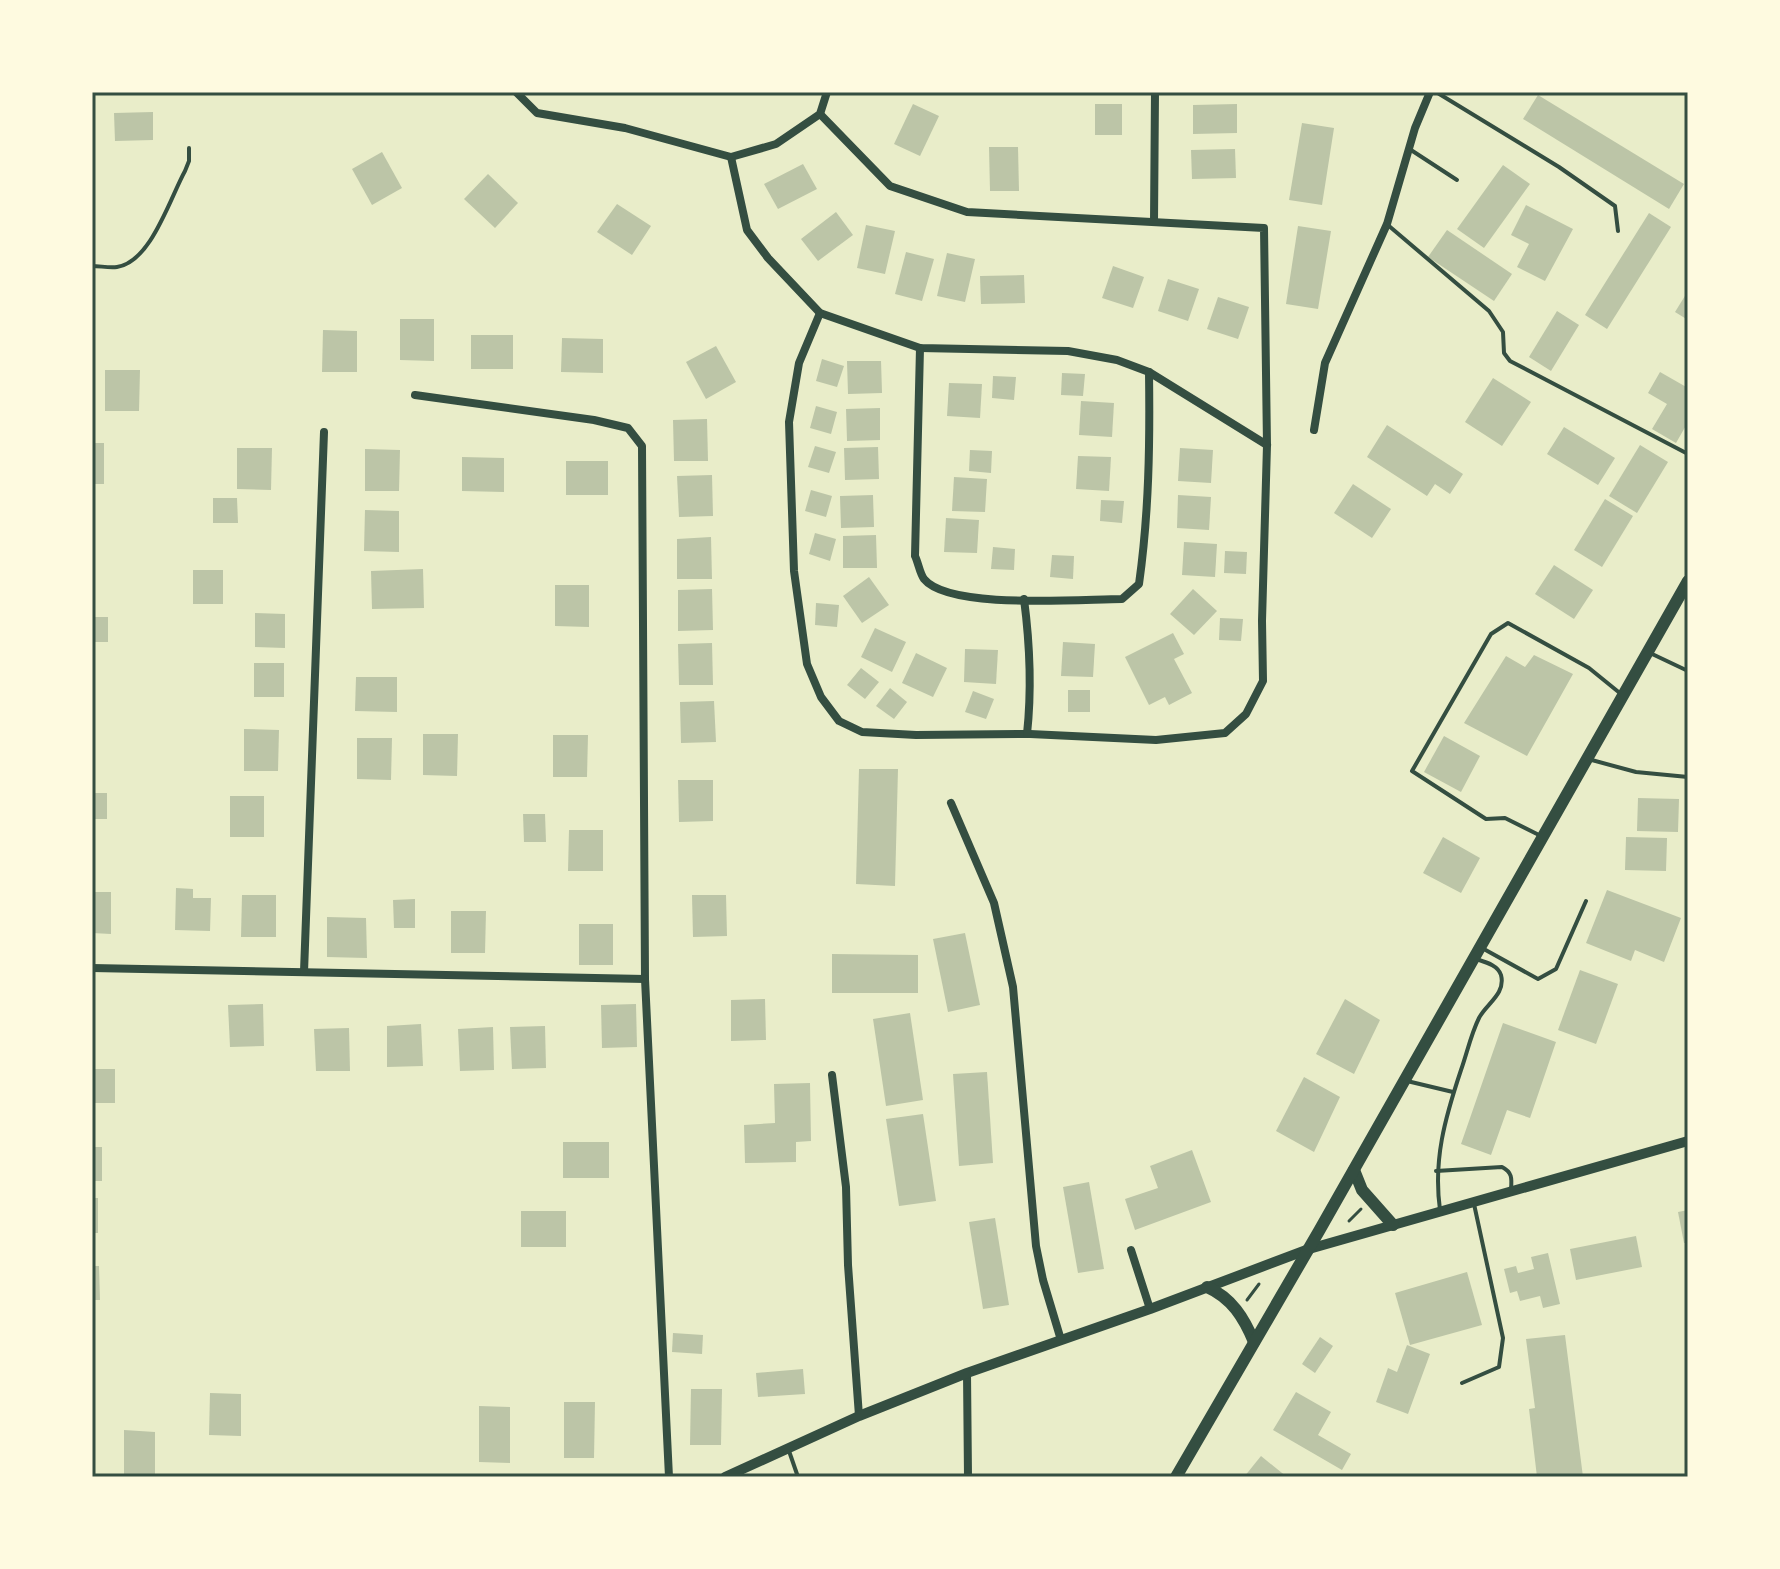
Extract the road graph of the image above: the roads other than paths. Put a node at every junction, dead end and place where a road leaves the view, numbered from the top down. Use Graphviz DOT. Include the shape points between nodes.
graph roads {
  1 [pos="516,92"];
  2 [pos="827,92"];
  3 [pos="1155,92"];
  4 [pos="1430,92"];
  5 [pos="1436,92"];
  6 [pos="820,114"];
  7 [pos="189,148"];
  8 [pos="1409,149"];
  9 [pos="731,157"];
  10 [pos="1457,180"];
  11 [pos="1154,222"];
  12 [pos="1387,224"];
  13 [pos="1618,231"];
  14 [pos="92,266"];
  15 [pos="820,313"];
  16 [pos="920,348"];
  17 [pos="1149,372"];
  18 [pos="415,395"];
  19 [pos="1314,430"];
  20 [pos="324,432"];
  21 [pos="1267,445"];
  22 [pos="1688,454"];
  23 [pos="1688,581"];
  24 [pos="1024,599"];
  25 [pos="1648,651"];
  26 [pos="1688,671"];
  27 [pos="1623,695"];
  28 [pos="1027,734"];
  29 [pos="1587,758"];
  30 [pos="1688,777"];
  31 [pos="951,803"];
  32 [pos="1543,837"];
  33 [pos="1586,901"];
  34 [pos="1477,952"];
  35 [pos="92,968"];
  36 [pos="304,972"];
  37 [pos="645,979"];
  38 [pos="832,1075"];
  39 [pos="1405,1080"];
  40 [pos="1454,1092"];
  41 [pos="1688,1141"];
  42 [pos="1354,1170"];
  43 [pos="1436,1171"];
  44 [pos="1510,1191"];
  45 [pos="1473,1202"];
  46 [pos="1440,1211"];
  47 [pos="1393,1225"];
  48 [pos="1309,1249"];
  49 [pos="1131,1250"];
  50 [pos="1207,1287"];
  51 [pos="1150,1309"];
  52 [pos="1061,1340"];
  53 [pos="1254,1342"];
  54 [pos="967,1373"];
  55 [pos="1462,1383"];
  56 [pos="859,1416"];
  57 [pos="788,1448"];
  58 [pos="669,1477"];
  59 [pos="725,1477"];
  60 [pos="798,1477"];
  61 [pos="968,1477"];
  62 [pos="1176,1477"];
  1 -- 9 [label="street" via="537,113 625,128"];
  2 -- 6 [label="street"];
  3 -- 11 [label="street"];
  4 -- 8 [label="street"];
  5 -- 13 [label="lane" via="1615,206"];
  6 -- 9 [label="street" via="776,144"];
  6 -- 11 [label="street" via="890,186 967,212"];
  7 -- 14 [label="lane" via="185,171 152,239 120,267"];
  8 -- 10 [label="lane"];
  8 -- 12 [label="street"];
  9 -- 15 [label="street" via="747,230"];
  11 -- 21 [label="street" via="1264,228"];
  12 -- 19 [label="street" via="1325,363"];
  12 -- 22 [label="lane" via="1489,311 1503,332 1510,361"];
  15 -- 16 [label="street"];
  15 -- 28 [label="street" via="799,363 789,422 794,571 807,664 821,697 839,721 862,732"];
  16 -- 17 [label="street" via="1068,351"];
  16 -- 24 [label="street" via="915,556 924,579 945,593 977,600"];
  17 -- 21 [label="street"];
  17 -- 24 [label="street" via="1147,531 1139,584 1122,599"];
  18 -- 37 [label="street" via="594,420 628,428 642,446"];
  20 -- 36 [label="street"];
  21 -- 28 [label="street" via="1263,681 1246,714 1225,733 1156,740"];
  23 -- 25 [label="main road"];
  24 -- 28 [label="street" via="1030,644"];
  25 -- 26 [label="lane"];
  25 -- 27 [label="main road"];
  27 -- 29 [label="main road"];
  27 -- 32 [label="lane" via="1589,668 1508,623 1491,634 1412,771 1486,819 1505,818"];
  29 -- 30 [label="lane" via="1636,772"];
  29 -- 32 [label="main road"];
  31 -- 52 [label="street" via="994,903 1013,987 1036,1246"];
  32 -- 34 [label="main road"];
  33 -- 34 [label="lane" via="1556,969 1538,979"];
  34 -- 39 [label="main road"];
  34 -- 40 [label="lane" via="1495,966 1501,982 1480,1015"];
  35 -- 36 [label="street"];
  36 -- 37 [label="street"];
  37 -- 58 [label="street"];
  38 -- 56 [label="street" via="846,1187"];
  39 -- 40 [label="lane"];
  39 -- 42 [label="main road"];
  40 -- 43 [label="lane"];
  41 -- 44 [label="street"];
  42 -- 47 [label="main road" via="1362,1190"];
  42 -- 48 [label="main road"];
  43 -- 44 [label="lane" via="1502,1167 1512,1178"];
  43 -- 46 [label="lane"];
  44 -- 45 [label="street"];
  45 -- 46 [label="street"];
  45 -- 55 [label="lane" via="1503,1338 1499,1367"];
  46 -- 47 [label="street"];
  47 -- 48 [label="street"];
  48 -- 50 [label="street"];
  48 -- 53 [label="main road"];
  49 -- 51 [label="street"];
  50 -- 51 [label="street"];
  50 -- 53 [label="main road" via="1229,1300"];
  51 -- 52 [label="street"];
  52 -- 54 [label="street"];
  53 -- 62 [label="main road"];
  54 -- 56 [label="street"];
  54 -- 61 [label="street"];
  56 -- 57 [label="street"];
  57 -- 59 [label="street"];
  57 -- 60 [label="lane"];
}
